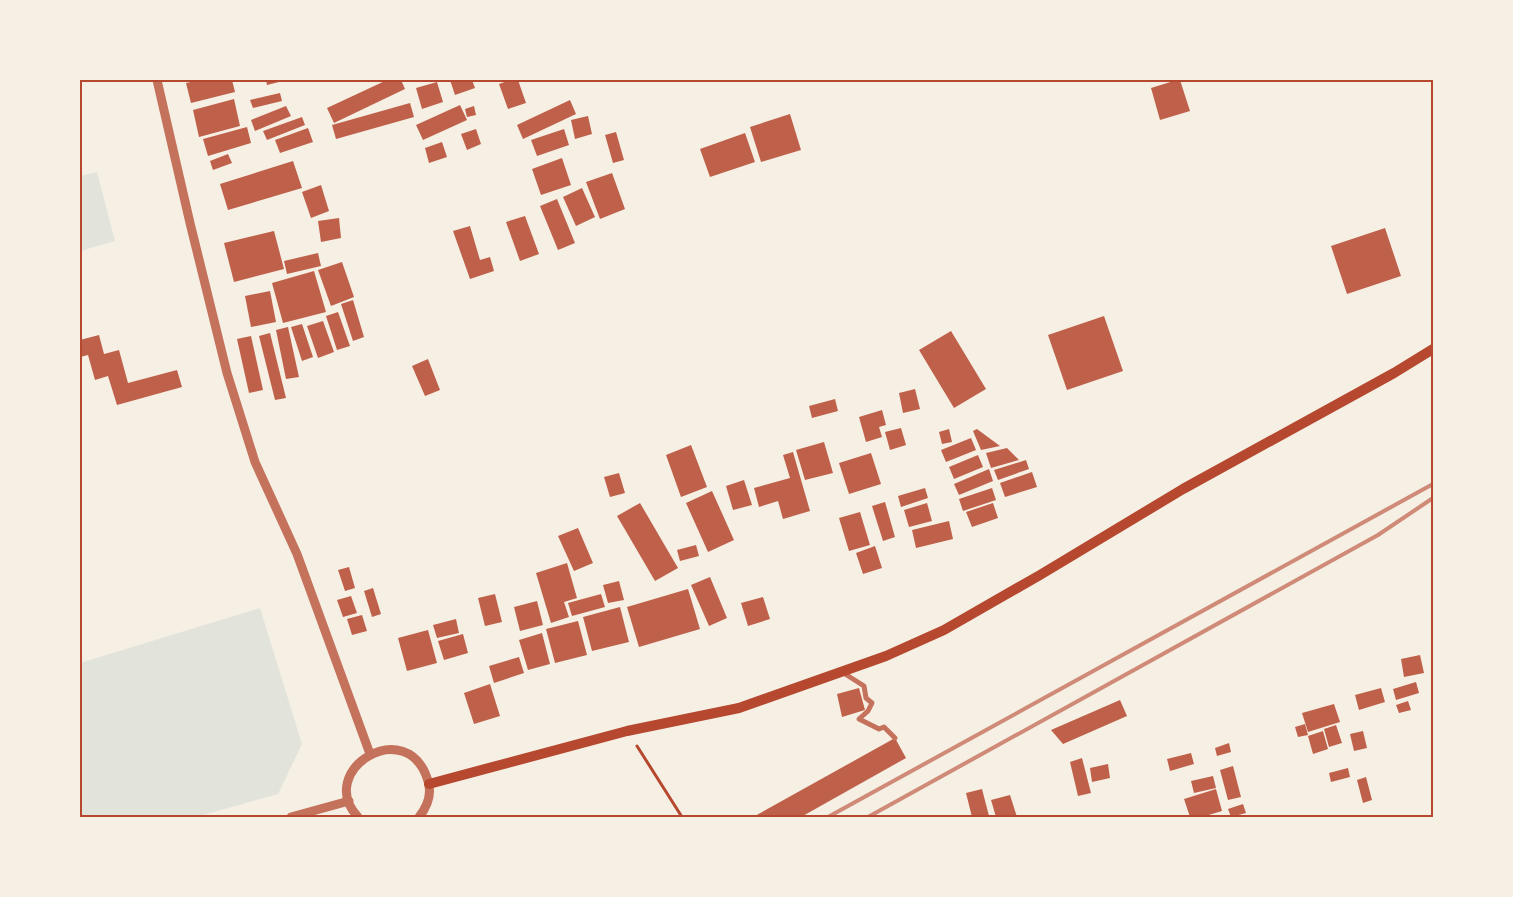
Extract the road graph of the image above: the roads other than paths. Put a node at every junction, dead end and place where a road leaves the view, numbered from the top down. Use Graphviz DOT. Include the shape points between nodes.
graph roads {
  1 [pos="156,80"];
  2 [pos="1433,349"];
  3 [pos="842,672"];
  4 [pos="895,738"];
  5 [pos="370,754"];
  6 [pos="429,784"];
  7 [pos="349,801"];
  8 [pos="296,816"];
  9 [pos="358,817"];
  10 [pos="419,817"];
  1 -- 5 [label="street" via="227,372 255,462 297,554"];
  2 -- 3 [label="main road" via="1183,488 944,630"];
  3 -- 4 [label="street" via="864,686 866,698 872,703 859,719 879,729 884,727"];
  3 -- 6 [label="main road" via="739,708 627,731"];
  5 -- 6 [label="street" via="382,750 408,754 418,761"];
  5 -- 7 [label="street" via="353,769 347,790"];
  6 -- 10 [label="street" via="426,806"];
  7 -- 8 [label="street"];
  7 -- 9 [label="street"];
}
